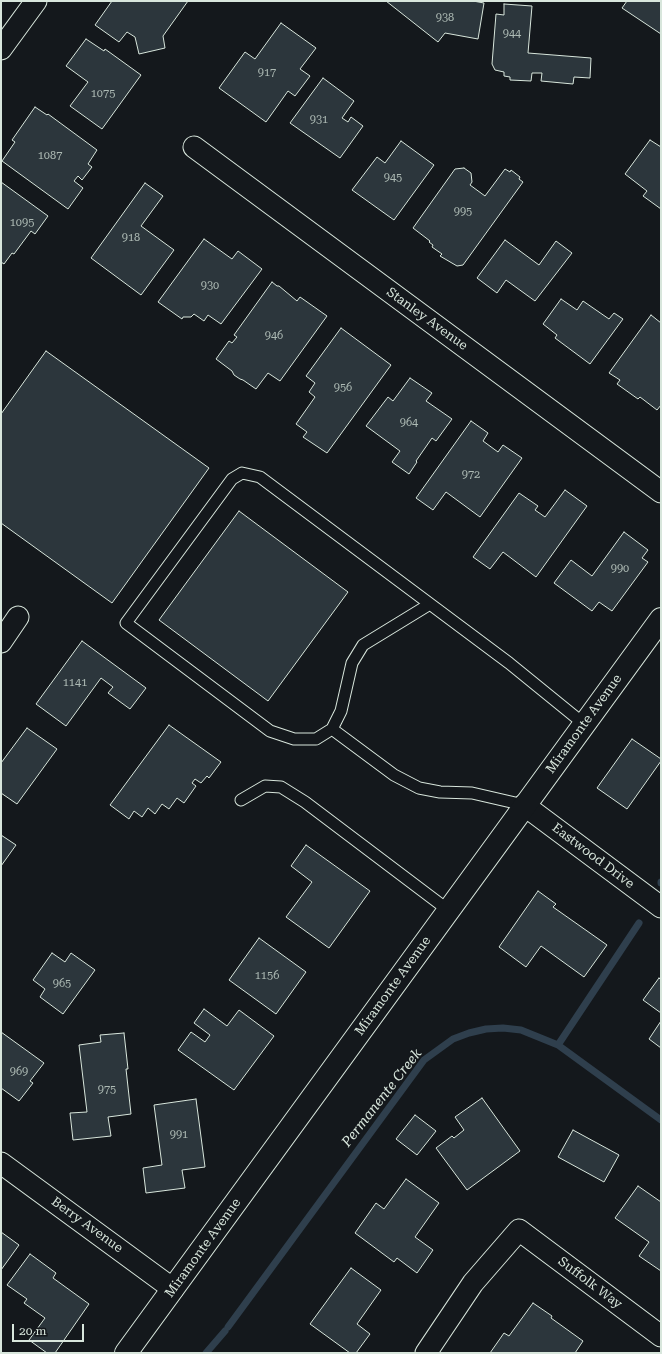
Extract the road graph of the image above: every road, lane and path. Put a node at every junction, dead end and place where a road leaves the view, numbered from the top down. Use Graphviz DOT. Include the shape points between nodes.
graph roads {
  1 [pos="36,1"];
  2 [pos="1,50"];
  3 [pos="194,147"];
  4 [pos="661,492"];
  5 [pos="430,604"];
  6 [pos="18,617"];
  7 [pos="661,619"];
  8 [pos="1,642"];
  9 [pos="584,724"];
  10 [pos="332,728"];
  11 [pos="242,800"];
  12 [pos="524,805"];
  13 [pos="661,907"];
  14 [pos="448,910"];
  15 [pos="1,1163"];
  16 [pos="173,1289"];
  17 [pos="661,1336"];
  18 [pos="126,1353"];
  19 [pos="426,1353"];
  1 -- 2 [label="street"];
  3 -- 4 [label="street, Stanley Avenue"];
  5 -- 9 [label="lane" via="509,663"];
  5 -- 10 [label="lane" via="364,645 352,663 341,711"];
  5 -- 10 [label="lane" via="260,477 242,473 232,479 126,623 270,731 294,739 316,739"];
  6 -- 8 [label="street"];
  7 -- 9 [label="street, Miramonte Avenue"];
  9 -- 12 [label="street, Miramonte Avenue"];
  10 -- 12 [label="lane" via="394,775 419,788 440,792 472,793"];
  11 -- 14 [label="lane" via="265,786 281,787 305,802"];
  12 -- 13 [label="street, Eastwood Drive"];
  12 -- 14 [label="street, Miramonte Avenue"];
  14 -- 16 [label="street, Miramonte Avenue"];
  15 -- 16 [label="street, Berry Avenue"];
  16 -- 18 [label="street, Miramonte Avenue"];
  17 -- 19 [label="street, Suffolk Way" via="519,1230 473,1283"];
}
